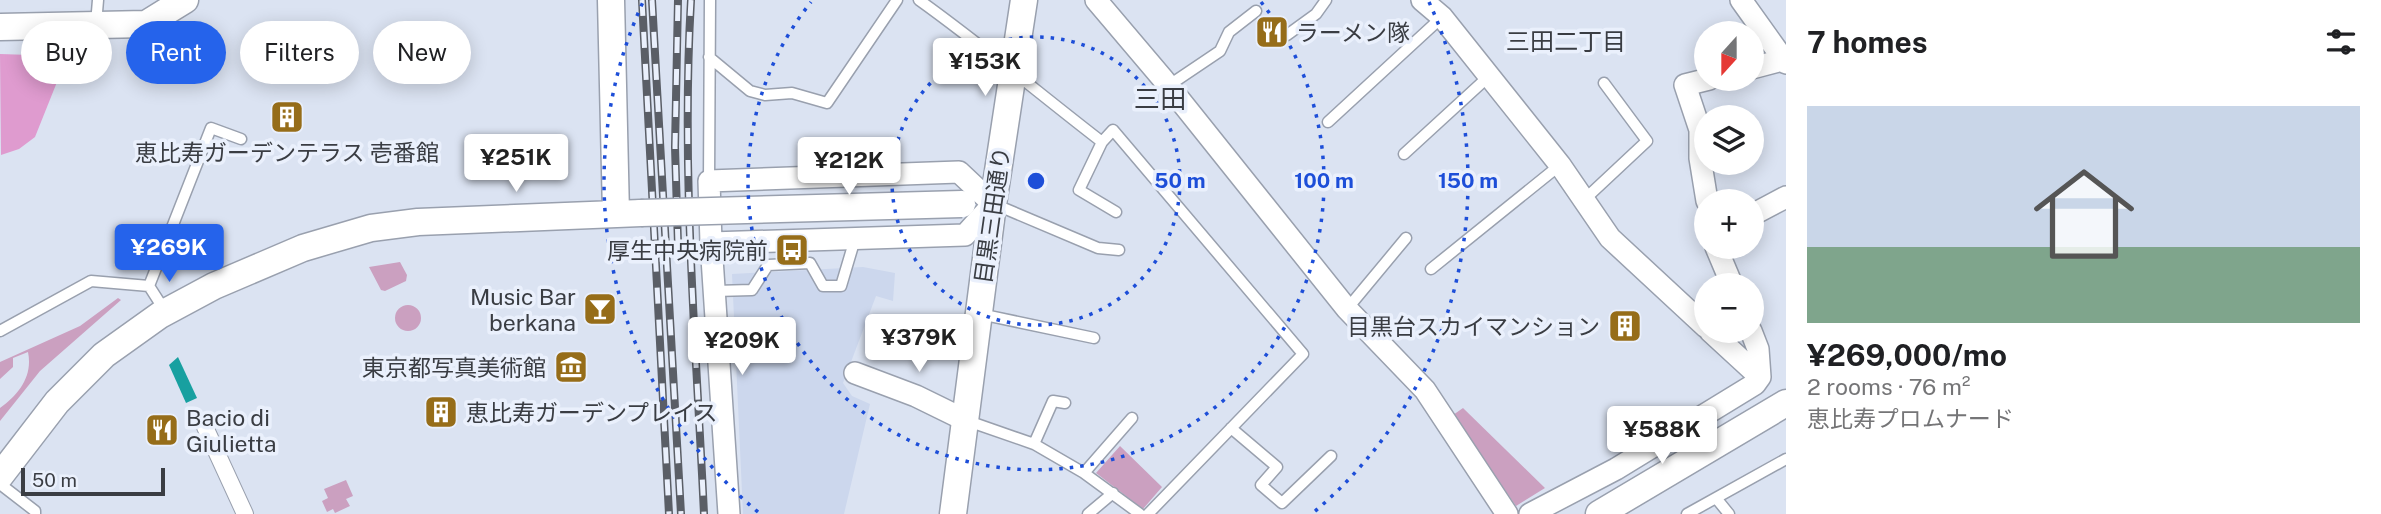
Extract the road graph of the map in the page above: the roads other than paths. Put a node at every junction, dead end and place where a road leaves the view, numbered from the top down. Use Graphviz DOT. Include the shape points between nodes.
graph roads {
  1 [pos="98,0"];
  2 [pos="185,0"];
  3 [pos="611,0"];
  4 [pos="710,0"];
  5 [pos="897,0"];
  6 [pos="919,0"];
  7 [pos="1024,0"];
  8 [pos="1096,0"];
  9 [pos="1326,0"];
  10 [pos="1422,0"];
  11 [pos="1741,0"];
  12 [pos="1256,11"];
  13 [pos="1442,17"];
  14 [pos="96,21"];
  15 [pos="112,25"];
  16 [pos="0,27"];
  17 [pos="21,27"];
  18 [pos="1287,35"];
  19 [pos="709,57"];
  20 [pos="1785,60"];
  21 [pos="1764,65"];
  22 [pos="1013,73"];
  23 [pos="1488,78"];
  24 [pos="1604,83"];
  25 [pos="1694,83"];
  26 [pos="1168,86"];
  27 [pos="1328,122"];
  28 [pos="241,139"];
  29 [pos="1102,142"];
  30 [pos="1404,154"];
  31 [pos="1560,165"];
  32 [pos="709,181"];
  33 [pos="1705,189"];
  34 [pos="1786,197"];
  35 [pos="1585,199"];
  36 [pos="993,204"];
  37 [pos="1764,209"];
  38 [pos="1116,212"];
  39 [pos="629,213"];
  40 [pos="1406,238"];
  41 [pos="855,239"];
  42 [pos="711,243"];
  43 [pos="1119,250"];
  44 [pos="1431,269"];
  45 [pos="149,286"];
  46 [pos="715,291"];
  47 [pos="1347,309"];
  48 [pos="166,312"];
  49 [pos="979,314"];
  50 [pos="1694,316"];
  51 [pos="0,331"];
  52 [pos="1094,338"];
  53 [pos="1723,343"];
  54 [pos="1756,343"];
  55 [pos="855,373"];
  56 [pos="1760,377"];
  57 [pos="1786,402"];
  58 [pos="1065,403"];
  59 [pos="1132,418"];
  60 [pos="965,420"];
  61 [pos="205,427"];
  62 [pos="1231,428"];
  63 [pos="1034,444"];
  64 [pos="1331,456"];
  65 [pos="1782,461"];
  66 [pos="2,472"];
  67 [pos="1084,472"];
  68 [pos="1786,473"];
  69 [pos="1113,493"];
  70 [pos="1716,498"];
  71 [pos="37,513"];
  72 [pos="245,514"];
  73 [pos="729,514"];
  74 [pos="953,514"];
  75 [pos="1088,514"];
  76 [pos="1140,514"];
  77 [pos="1148,514"];
  78 [pos="1507,514"];
  79 [pos="1530,514"];
  80 [pos="1599,514"];
  81 [pos="1687,514"];
  82 [pos="1729,514"];
  1 -- 14 [label="lane"];
  2 -- 15 [label="street" via="146,24"];
  3 -- 39 [label="street"];
  4 -- 19 [label="lane"];
  5 -- 19 [label="lane" via="827,103 792,93 751,91"];
  6 -- 22 [label="lane"];
  7 -- 22 [label="street, 目黒三田通り"];
  8 -- 26 [label="street"];
  9 -- 18 [label="lane" via="1316,14"];
  10 -- 13 [label="street"];
  11 -- 20 [label="street"];
  12 -- 26 [label="lane" via="1229,32 1220,51"];
  13 -- 23 [label="street"];
  13 -- 27 [label="lane"];
  16 -- 17 [label="street"];
  19 -- 32 [label="lane"];
  20 -- 21 [label="street"];
  22 -- 29 [label="lane"];
  22 -- 36 [label="street, 目黒三田通り"];
  23 -- 30 [label="lane"];
  23 -- 31 [label="street"];
  24 -- 35 [label="lane" via="1647,141"];
  25 -- 33 [label="street" via="1685,85 1700,130"];
  26 -- 47 [label="street"];
  28 -- 45 [label="lane" via="211,128"];
  29 -- 38 [label="lane" via="1079,190"];
  29 -- 62 [label="lane" via="1113,130 1303,354"];
  31 -- 35 [label="street"];
  31 -- 44 [label="lane"];
  32 -- 36 [label="street" via="958,172"];
  32 -- 42 [label="street"];
  34 -- 37 [label="street"];
  35 -- 50 [label="street" via="1610,238"];
  36 -- 39 [label="street, bridge"];
  36 -- 41 [label="street" via="965,235"];
  36 -- 43 [label="lane" via="1098,248"];
  36 -- 49 [label="street, 目黒三田通り"];
  39 -- 48 [label="street" via="370,228 303,248"];
  40 -- 47 [label="lane"];
  41 -- 42 [label="street"];
  41 -- 46 [label="lane" via="841,286 823,286 810,263 768,265 751,290"];
  42 -- 46 [label="street"];
  45 -- 48 [label="lane"];
  45 -- 51 [label="lane" via="91,281"];
  46 -- 73 [label="street"];
  47 -- 78 [label="street" via="1425,390"];
  48 -- 66 [label="street" via="104,355 57,402"];
  49 -- 52 [label="lane"];
  49 -- 60 [label="street, 目黒三田通り"];
  53 -- 56 [label="street"];
  54 -- 56 [label="street"];
  55 -- 60 [label="street"];
  56 -- 79 [label="street" via="1616,469"];
  57 -- 80 [label="street"];
  58 -- 63 [label="lane" via="1053,401"];
  59 -- 67 [label="lane"];
  60 -- 63 [label="lane"];
  60 -- 74 [label="street, 目黒三田通り"];
  61 -- 72 [label="street"];
  62 -- 64 [label="lane" via="1277,467 1261,485 1282,503"];
  62 -- 77 [label="lane"];
  63 -- 67 [label="lane"];
  65 -- 68 [label="lane"];
  65 -- 70 [label="lane"];
  66 -- 71 [label="lane"];
  67 -- 69 [label="lane"];
  69 -- 75 [label="lane"];
  69 -- 76 [label="lane"];
  70 -- 81 [label="lane"];
  70 -- 82 [label="lane"];
}
